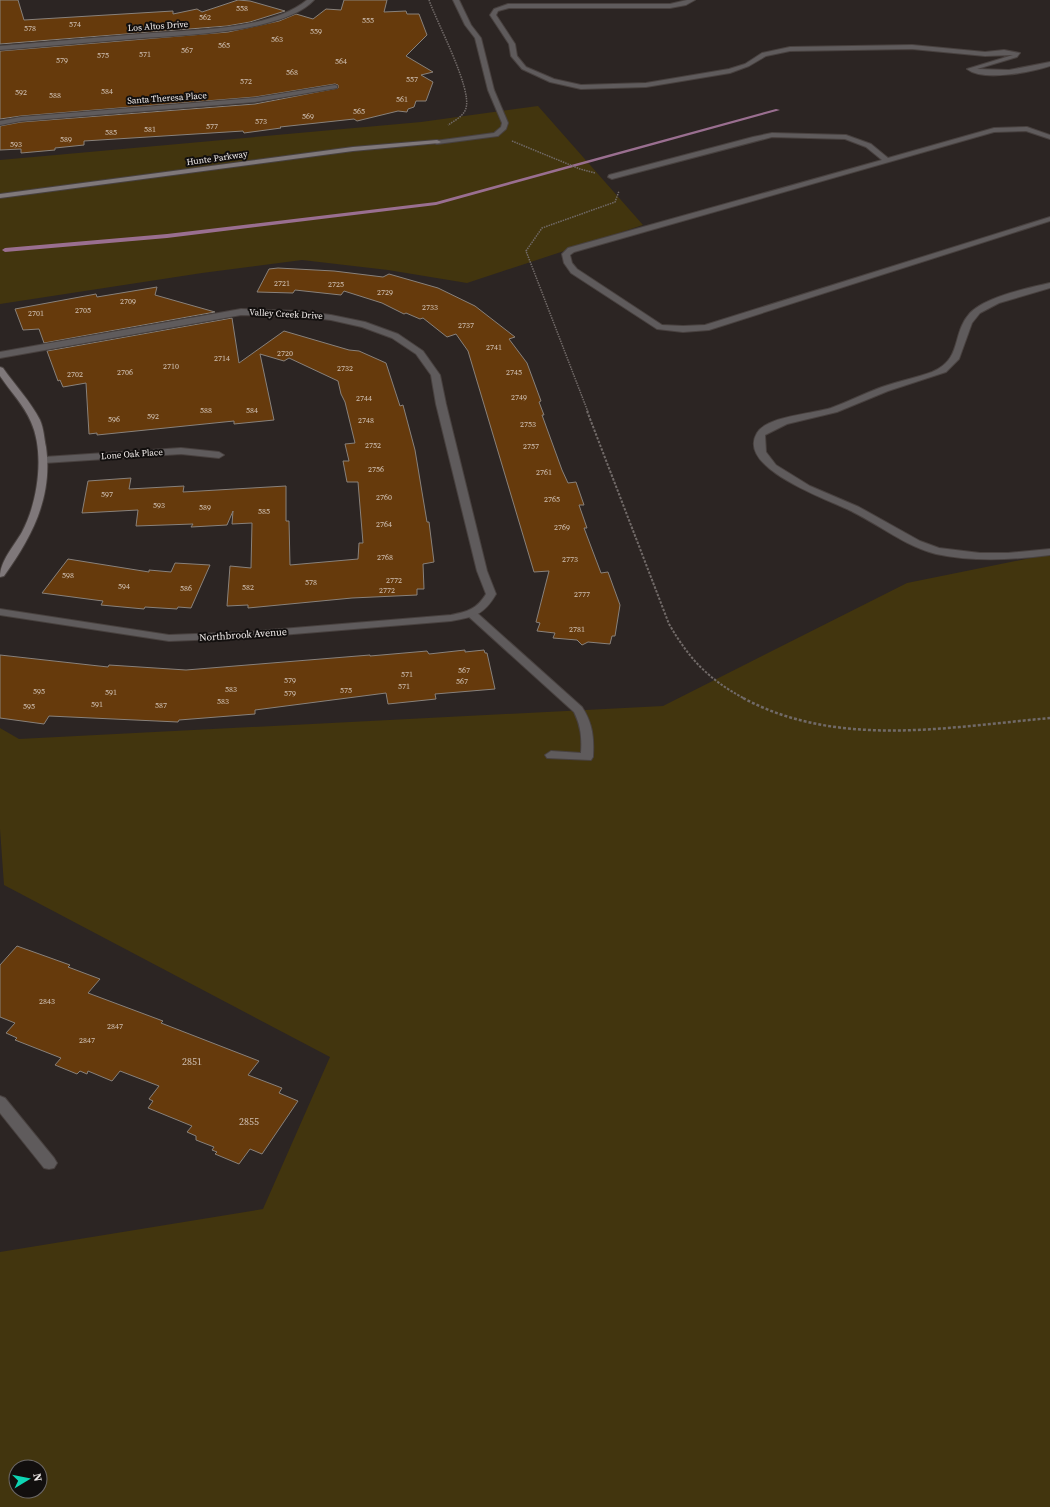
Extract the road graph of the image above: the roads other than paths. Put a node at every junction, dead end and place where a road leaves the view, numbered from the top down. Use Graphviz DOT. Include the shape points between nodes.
graph roads {
  1 [pos="311,0"];
  2 [pos="456,0"];
  3 [pos="692,0"];
  4 [pos="0,48"];
  5 [pos="1050,64"];
  6 [pos="335,87"];
  7 [pos="0,123"];
  8 [pos="1050,137"];
  9 [pos="886,160"];
  10 [pos="612,177"];
  11 [pos="0,196"];
  12 [pos="1050,219"];
  13 [pos="1050,285"];
  14 [pos="0,355"];
  15 [pos="0,370"];
  16 [pos="219,455"];
  17 [pos="44,460"];
  18 [pos="1050,552"];
  19 [pos="0,574"];
  20 [pos="485,606"];
  21 [pos="0,612"];
  22 [pos="472,614"];
  23 [pos="551,756"];
  24 [pos="0,1102"];
  25 [pos="49,1163"];
  1 -- 4 [label="street, Los Altos Drive" via="300,9 281,17 236,28"];
  2 -- 11 [label="street, Hunte Parkway" via="468,25 478,38 491,90 505,122 504,128 496,135 353,149"];
  3 -- 5 [label="street" via="670,6 508,6 492,14 512,44 514,56 524,68 552,81 581,87 646,85 716,74 747,65 768,52 790,49 877,46 932,48 985,54 1017,53 1016,56 970,69 984,72 1025,70"];
  6 -- 7 [label="street, Santa Theresa Place" via="255,100 31,118"];
  8 -- 9 [label="street" via="1027,130 994,130"];
  9 -- 10 [label="street" via="880,152 858,140 846,137 772,135"];
  9 -- 12 [label="street" via="571,250 566,254 567,264 660,327 693,330"];
  13 -- 18 [label="street" via="993,303 972,315 961,337 955,361 944,369 926,378 886,388 838,408 776,424 761,434 759,440 761,453 766,462 775,468 810,490 854,508 922,547 967,554 1030,555"];
  14 -- 20 [label="street, Valley Creek Drive" via="241,312 326,316 354,321 384,332 418,351 438,380 441,404 482,571 491,594"];
  15 -- 17 [label="street" via="36,421"];
  16 -- 17 [label="street, Lone Oak Place" via="182,451"];
  17 -- 19 [label="street" via="41,492 33,519 23,540"];
  20 -- 22 [label="street, Northbrook Avenue"];
  21 -- 22 [label="street, Northbrook Avenue" via="169,638 246,635 451,618"];
  22 -- 23 [label="street" via="578,710 584,719 588,728 587,757"];
  24 -- 25 [label="street"];
}
